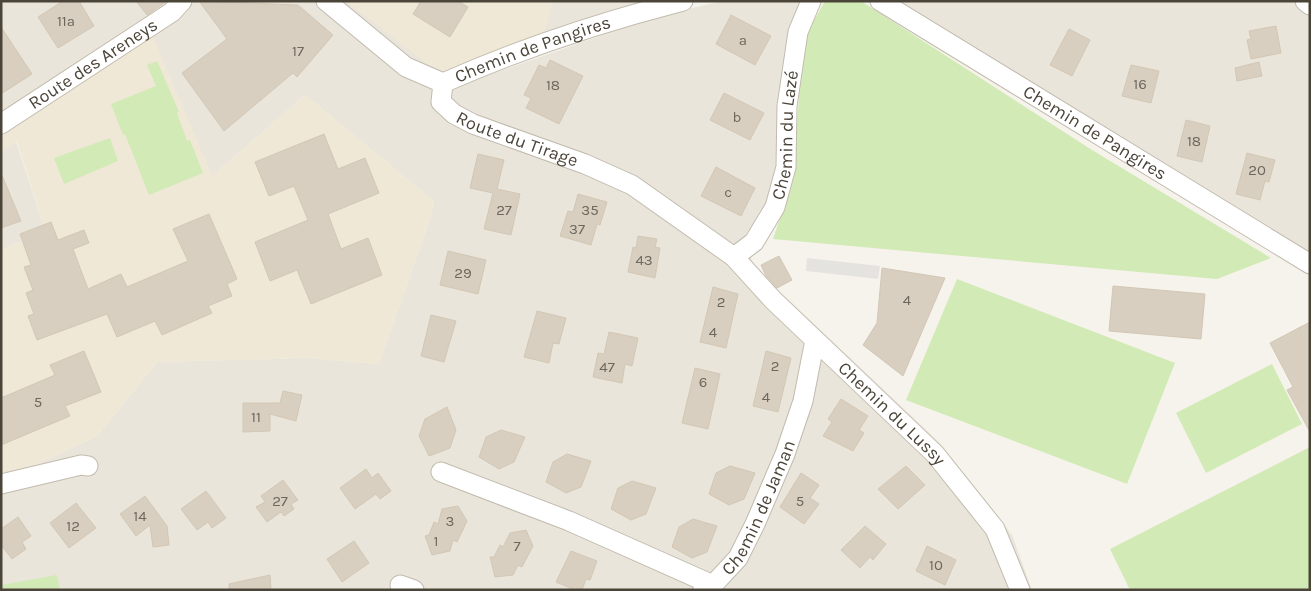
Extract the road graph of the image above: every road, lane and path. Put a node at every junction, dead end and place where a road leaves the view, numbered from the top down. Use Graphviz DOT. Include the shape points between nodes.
graph roads {
  1 [pos="182,1"];
  2 [pos="326,1"];
  3 [pos="683,1"];
  4 [pos="811,1"];
  5 [pos="880,1"];
  6 [pos="1305,1"];
  7 [pos="1310,5"];
  8 [pos="443,83"];
  9 [pos="1,124"];
  10 [pos="734,257"];
  11 [pos="1310,264"];
  12 [pos="816,340"];
  13 [pos="88,466"];
  14 [pos="441,472"];
  15 [pos="1,484"];
  16 [pos="708,587"];
  17 [pos="1020,590"];
  1 -- 9 [label="street, Route des Areneys" via="172,12"];
  2 -- 8 [label="street" via="406,67"];
  3 -- 8 [label="street, Chemin de Pangires" via="570,34"];
  4 -- 10 [label="street, Chemin du Lazé" via="798,32 787,106 786,167 775,207 754,242"];
  5 -- 11 [label="street, Chemin de Pangires"];
  6 -- 7 [label="street"];
  8 -- 10 [label="street, Route du Tirage" via="441,102 463,120 585,164 632,185"];
  10 -- 12 [label="street, Chemin du Lussy"];
  12 -- 16 [label="street, Chemin de Jaman" via="803,401 785,454 738,558"];
  12 -- 17 [label="street, Chemin du Lussy" via="935,454 995,529"];
  13 -- 15 [label="street" via="81,464"];
  14 -- 16 [label="street, Chemin de Jaman" via="569,521"];
}
